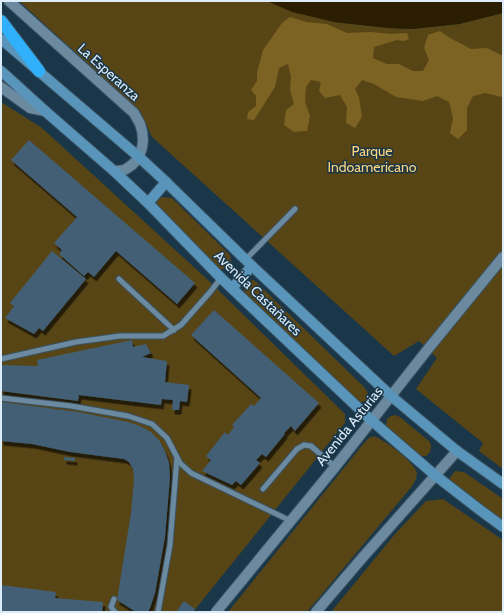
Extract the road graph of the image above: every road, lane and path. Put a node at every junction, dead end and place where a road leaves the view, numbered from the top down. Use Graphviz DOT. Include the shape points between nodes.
graph roads {
  1 [pos="9,1"];
  2 [pos="1,21"];
  3 [pos="1,39"];
  4 [pos="1,71"];
  5 [pos="39,71"];
  6 [pos="1,87"];
  7 [pos="45,111"];
  8 [pos="139,157"];
  9 [pos="114,171"];
  10 [pos="166,182"];
  11 [pos="148,203"];
  12 [pos="295,209"];
  13 [pos="503,257"];
  14 [pos="248,263"];
  15 [pos="221,278"];
  16 [pos="119,279"];
  17 [pos="232,288"];
  18 [pos="174,330"];
  19 [pos="1,359"];
  20 [pos="391,396"];
  21 [pos="1,398"];
  22 [pos="371,420"];
  23 [pos="458,451"];
  24 [pos="177,457"];
  25 [pos="335,467"];
  26 [pos="436,476"];
  27 [pos="503,484"];
  28 [pos="263,489"];
  29 [pos="291,521"];
  30 [pos="503,527"];
  31 [pos="114,599"];
  32 [pos="115,612"];
  33 [pos="158,612"];
  34 [pos="216,612"];
  35 [pos="316,612"];
  1 -- 8 [label="street, La Esperanza" via="134,113 140,124 142,136"];
  2 -- 5 [label="highway"];
  3 -- 5 [label="main road, Avenida Castañares"];
  4 -- 7 [label="main road, Avenida Castañares"];
  5 -- 8 [label="main road, Avenida Castañares"];
  6 -- 7 [label="street" via="30,108"];
  7 -- 9 [label="main road, Avenida Castañares"];
  8 -- 9 [label="street" via="125,170"];
  8 -- 10 [label="main road, Avenida Castañares"];
  9 -- 11 [label="main road, Avenida Castañares"];
  10 -- 11 [label="main road"];
  10 -- 14 [label="main road, Avenida Castañares"];
  11 -- 15 [label="main road, Avenida Castañares"];
  12 -- 14 [label="lane"];
  13 -- 20 [label="street, Avenida Asturias"];
  14 -- 17 [label="main road"];
  14 -- 20 [label="main road, Avenida Castañares"];
  15 -- 17 [label="main road, Avenida Castañares"];
  15 -- 18 [label="lane"];
  16 -- 18 [label="lane"];
  17 -- 22 [label="main road, Avenida Castañares"];
  18 -- 19 [label="lane" via="163,336 120,336 76,342"];
  20 -- 22 [label="street, Avenida Asturias"];
  20 -- 23 [label="main road, Avenida Castañares"];
  21 -- 24 [label="lane" via="71,406 128,416 152,424 168,438"];
  22 -- 25 [label="street, Avenida Asturias"];
  22 -- 26 [label="main road, Avenida Castañares"];
  23 -- 26 [label="street"];
  23 -- 27 [label="main road, Avenida Castañares"];
  24 -- 29 [label="lane" via="190,473"];
  24 -- 33 [label="lane" via="170,545"];
  25 -- 28 [label="lane" via="311,446 304,445 297,449"];
  25 -- 29 [label="street, Avenida Asturias"];
  26 -- 30 [label="main road, Avenida Castañares"];
  26 -- 35 [label="street"];
  29 -- 34 [label="street, Avenida Asturias"];
  31 -- 32 [label="lane" via="111,607"];
}
